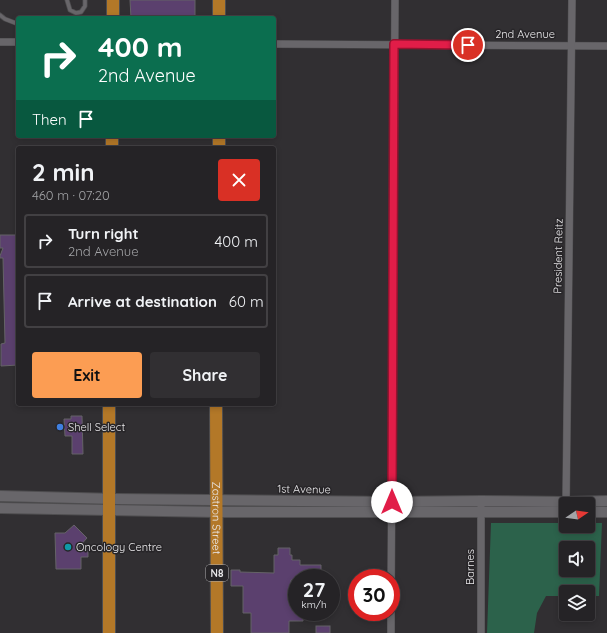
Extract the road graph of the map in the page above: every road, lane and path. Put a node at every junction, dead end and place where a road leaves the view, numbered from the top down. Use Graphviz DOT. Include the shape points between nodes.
graph roads {
  1 [pos="67,0"];
  2 [pos="85,0"];
  3 [pos="113,0"];
  4 [pos="219,0"];
  5 [pos="395,0"];
  6 [pos="572,0"];
  7 [pos="0,15"];
  8 [pos="113,16"];
  9 [pos="219,16"];
  10 [pos="16,23"];
  11 [pos="0,42"];
  12 [pos="16,42"];
  13 [pos="276,44"];
  14 [pos="394,44"];
  15 [pos="572,45"];
  16 [pos="607,46"];
  17 [pos="110,406"];
  18 [pos="216,406"];
  19 [pos="0,496"];
  20 [pos="566,497"];
  21 [pos="217,500"];
  22 [pos="607,501"];
  23 [pos="392,502"];
  24 [pos="595,503"];
  25 [pos="109,505"];
  26 [pos="481,506"];
  27 [pos="0,508"];
  28 [pos="559,508"];
  29 [pos="216,512"];
  30 [pos="392,512"];
  31 [pos="595,512"];
  32 [pos="607,512"];
  33 [pos="391,569"];
  34 [pos="391,621"];
  35 [pos="109,633"];
  36 [pos="217,633"];
  37 [pos="391,633"];
  38 [pos="481,633"];
  1 -- 2 [label="lane" via="70,10 76,13 81,12"];
  3 -- 8 [label="highway"];
  4 -- 9 [label="highway"];
  5 -- 14 [label="street"];
  6 -- 15 [label="street, President Reitz"];
  7 -- 10 [label="lane"];
  11 -- 12 [label="street"];
  13 -- 14 [label="street, 2nd Avenue"];
  14 -- 15 [label="street, 2nd Avenue"];
  14 -- 23 [label="street"];
  15 -- 16 [label="street, 2nd Avenue"];
  15 -- 20 [label="street, President Reitz"];
  17 -- 25 [label="highway"];
  18 -- 21 [label="highway, Zastron Street / N8"];
  19 -- 25 [label="street, 1st Avenue"];
  21 -- 23 [label="street, 1st Avenue"];
  21 -- 25 [label="street, 1st Avenue"];
  21 -- 29 [label="highway, Zastron Street / N8"];
  22 -- 24 [label="street, 1st Avenue"];
  23 -- 26 [label="street, 1st Avenue"];
  23 -- 30 [label="street"];
  25 -- 27 [label="street, 1st Avenue"];
  25 -- 29 [label="street, 1st Avenue"];
  25 -- 35 [label="highway"];
  26 -- 28 [label="street, 1st Avenue"];
  26 -- 30 [label="street, 1st Avenue"];
  26 -- 38 [label="street, Barnes"];
  29 -- 30 [label="street, 1st Avenue"];
  29 -- 36 [label="highway, Zastron Street / N8"];
  30 -- 33 [label="street"];
  31 -- 32 [label="street"];
  34 -- 37 [label="street"];
}
